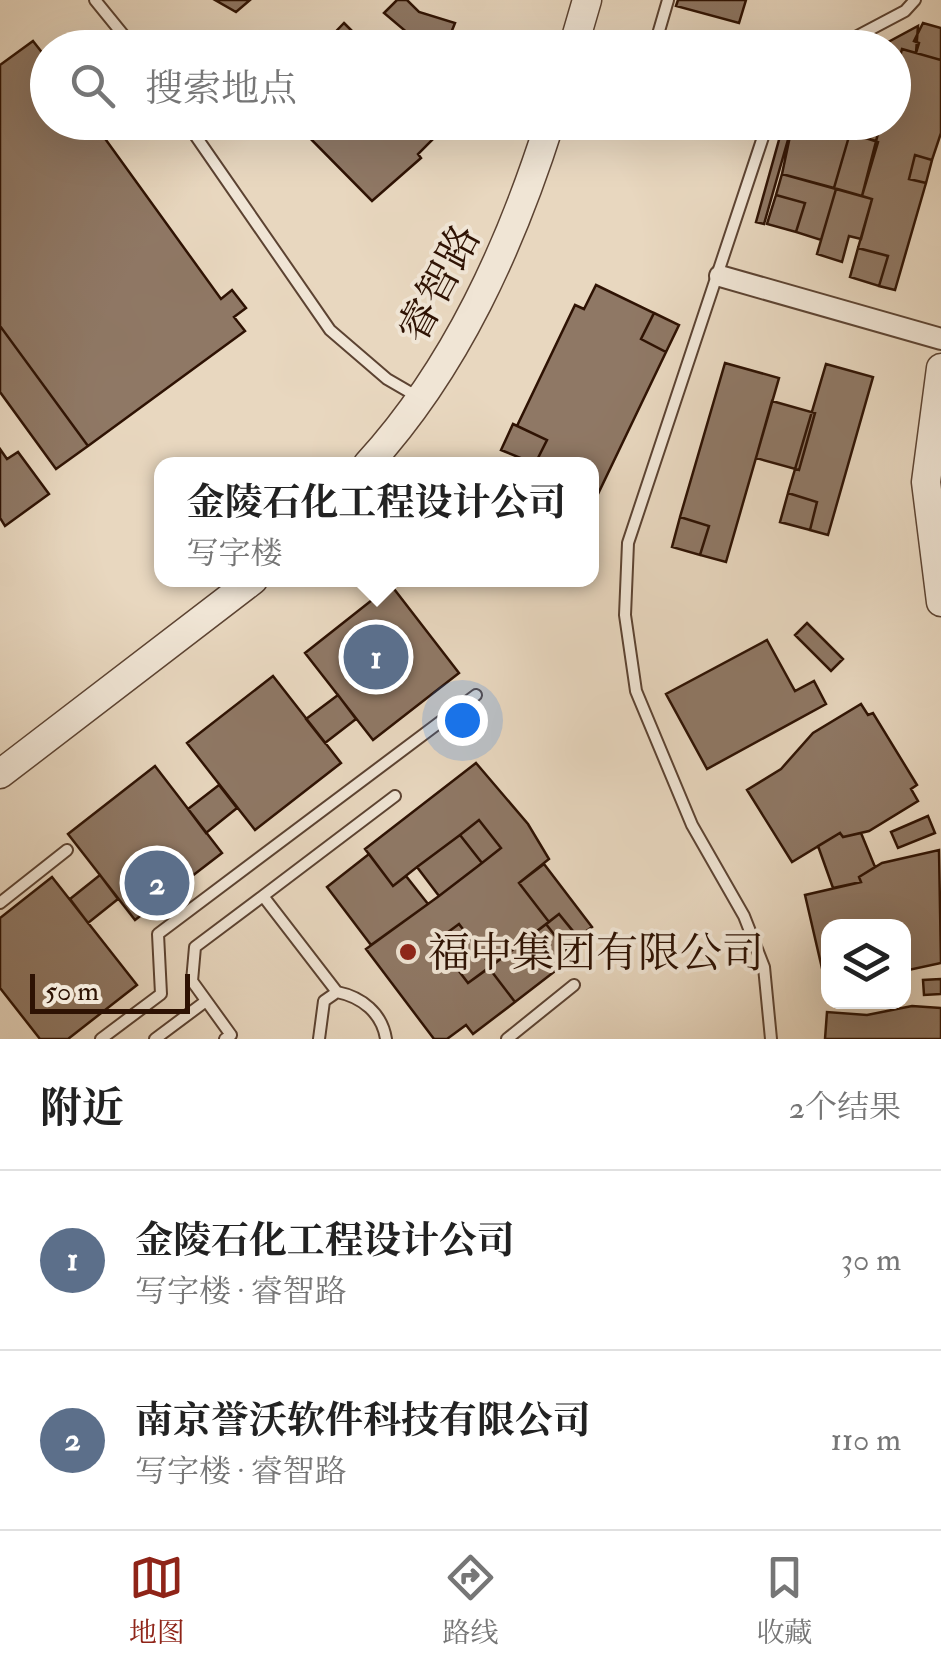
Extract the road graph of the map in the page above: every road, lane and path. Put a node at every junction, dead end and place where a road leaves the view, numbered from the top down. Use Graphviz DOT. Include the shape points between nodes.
graph roads {
  1 [pos="95,0"];
  2 [pos="586,0"];
  3 [pos="668,0"];
  4 [pos="915,0"];
  5 [pos="119,30"];
  6 [pos="578,30"];
  7 [pos="659,30"];
  8 [pos="869,30"];
  9 [pos="198,140"];
  10 [pos="544,140"];
  11 [pos="762,140"];
  12 [pos="720,276"];
  13 [pos="941,339"];
  14 [pos="941,368"];
  15 [pos="421,398"];
  16 [pos="374,457"];
  17 [pos="244,587"];
  18 [pos="941,602"];
  19 [pos="476,695"];
  20 [pos="0,774"];
  21 [pos="395,796"];
  22 [pos="67,850"];
  23 [pos="263,896"];
  24 [pos="0,903"];
  25 [pos="574,986"];
  26 [pos="337,992"];
  27 [pos="206,1001"];
  28 [pos="101,1039"];
  29 [pos="155,1039"];
  30 [pos="225,1039"];
  31 [pos="319,1039"];
  32 [pos="386,1039"];
  33 [pos="507,1039"];
  34 [pos="771,1039"];
  1 -- 5 [label="lane"];
  2 -- 6 [label="street"];
  3 -- 7 [label="lane"];
  4 -- 8 [label="lane"];
  9 -- 15 [label="lane" via="330,330 387,379"];
  10 -- 15 [label="street, 睿智路" via="488,284"];
  11 -- 12 [label="lane"];
  12 -- 13 [label="street"];
  12 -- 34 [label="lane" via="628,543 625,615 636,691 655,745 764,967"];
  14 -- 18 [label="street" via="926,482"];
  15 -- 16 [label="street, 睿智路"];
  17 -- 20 [label="street"];
  19 -- 28 [label="lane" via="158,934 161,994"];
  21 -- 23 [label="lane"];
  22 -- 24 [label="lane"];
  23 -- 26 [label="lane"];
  23 -- 27 [label="lane" via="195,947 192,982"];
  25 -- 33 [label="lane"];
  26 -- 31 [label="lane" via="324,1001"];
  26 -- 32 [label="lane" via="368,1006"];
  27 -- 29 [label="lane"];
  27 -- 30 [label="lane" via="231,1035"];
}
